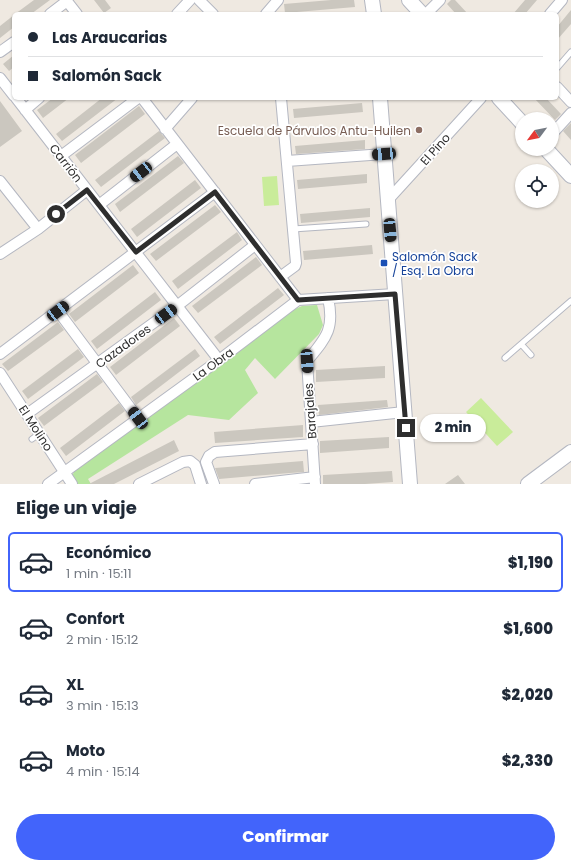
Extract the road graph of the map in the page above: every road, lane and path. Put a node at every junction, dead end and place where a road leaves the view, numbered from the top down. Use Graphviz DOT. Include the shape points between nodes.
graph roads {
  1 [pos="66,0"];
  2 [pos="190,0"];
  3 [pos="199,0"];
  4 [pos="278,0"];
  5 [pos="372,0"];
  6 [pos="409,0"];
  7 [pos="440,0"];
  8 [pos="562,0"];
  9 [pos="52,12"];
  10 [pos="75,12"];
  11 [pos="179,12"];
  12 [pos="211,12"];
  13 [pos="269,12"];
  14 [pos="374,12"];
  15 [pos="420,12"];
  16 [pos="428,12"];
  17 [pos="552,12"];
  18 [pos="12,43"];
  19 [pos="0,52"];
  20 [pos="571,52"];
  21 [pos="559,66"];
  22 [pos="0,78"];
  23 [pos="559,89"];
  24 [pos="12,93"];
  25 [pos="17,100"];
  26 [pos="38,100"];
  27 [pos="135,100"];
  28 [pos="144,100"];
  29 [pos="190,100"];
  30 [pos="281,100"];
  31 [pos="380,100"];
  32 [pos="479,100"];
  33 [pos="501,100"];
  34 [pos="571,102"];
  35 [pos="25,110"];
  36 [pos="571,114"];
  37 [pos="515,115"];
  38 [pos="559,127"];
  39 [pos="165,128"];
  40 [pos="177,144"];
  41 [pos="384,154"];
  42 [pos="61,156"];
  43 [pos="552,156"];
  44 [pos="287,161"];
  45 [pos="571,176"];
  46 [pos="0,181"];
  47 [pos="87,190"];
  48 [pos="215,192"];
  49 [pos="388,200"];
  50 [pos="99,205"];
  51 [pos="366,224"];
  52 [pos="38,228"];
  53 [pos="293,230"];
  54 [pos="255,245"];
  55 [pos="136,252"];
  56 [pos="0,254"];
  57 [pos="280,277"];
  58 [pos="395,294"];
  59 [pos="328,298"];
  60 [pos="298,300"];
  61 [pos="571,301"];
  62 [pos="177,306"];
  63 [pos="58,311"];
  64 [pos="521,344"];
  65 [pos="0,354"];
  66 [pos="531,355"];
  67 [pos="505,358"];
  68 [pos="219,360"];
  69 [pos="97,365"];
  70 [pos="0,373"];
  71 [pos="404,412"];
  72 [pos="27,414"];
  73 [pos="138,418"];
  74 [pos="311,422"];
  75 [pos="312,444"];
  76 [pos="571,452"];
  77 [pos="64,472"];
  78 [pos="315,481"];
  79 [pos="48,484"];
  80 [pos="72,484"];
  81 [pos="139,484"];
  82 [pos="201,484"];
  83 [pos="214,484"];
  84 [pos="255,484"];
  85 [pos="410,484"];
  86 [pos="528,484"];
  1 -- 9 [label="street"];
  1 -- 10 [label="street"];
  2 -- 11 [label="street"];
  3 -- 12 [label="street"];
  4 -- 13 [label="street"];
  5 -- 14 [label="main road"];
  6 -- 15 [label="main road"];
  7 -- 16 [label="street"];
  8 -- 17 [label="street"];
  18 -- 19 [label="street"];
  20 -- 21 [label="lane"];
  22 -- 24 [label="street, Carrión"];
  23 -- 34 [label="street"];
  25 -- 35 [label="street, Carrión"];
  26 -- 35 [label="street"];
  27 -- 42 [label="street"];
  28 -- 39 [label="street"];
  29 -- 39 [label="street"];
  30 -- 44 [label="street"];
  31 -- 41 [label="main road"];
  32 -- 49 [label="street, El Pino"];
  33 -- 37 [label="main road"];
  35 -- 42 [label="street, Carrión"];
  36 -- 38 [label="street"];
  39 -- 40 [label="street"];
  40 -- 48 [label="street"];
  40 -- 50 [label="street"];
  41 -- 44 [label="street"];
  41 -- 49 [label="main road"];
  42 -- 47 [label="street, Carrión"];
  43 -- 45 [label="main road"];
  44 -- 53 [label="street"];
  46 -- 52 [label="street"];
  47 -- 50 [label="street, Carrión"];
  47 -- 52 [label="street"];
  48 -- 54 [label="street"];
  48 -- 55 [label="street"];
  49 -- 58 [label="main road"];
  50 -- 55 [label="street, Carrión"];
  51 -- 53 [label="lane"];
  52 -- 56 [label="street"];
  53 -- 57 [label="street" via="296,264"];
  54 -- 57 [label="street"];
  54 -- 62 [label="street, Cazadores"];
  55 -- 62 [label="street, Carrión"];
  55 -- 63 [label="street"];
  57 -- 60 [label="street"];
  58 -- 59 [label="street"];
  58 -- 71 [label="main road"];
  59 -- 60 [label="street"];
  59 -- 74 [label="street, Barajales" via="331,313 329,330 307,361"];
  60 -- 68 [label="street, La Obra"];
  61 -- 64 [label="lane"];
  62 -- 68 [label="street, Carrión"];
  62 -- 69 [label="street, Cazadores"];
  63 -- 65 [label="street"];
  63 -- 69 [label="street"];
  64 -- 66 [label="lane"];
  64 -- 67 [label="lane"];
  68 -- 73 [label="street, La Obra"];
  69 -- 72 [label="street, Cazadores"];
  69 -- 73 [label="street"];
  70 -- 72 [label="street, El Molino"];
  71 -- 74 [label="street"];
  71 -- 85 [label="main road"];
  72 -- 77 [label="street, El Molino" via="36,436"];
  73 -- 77 [label="street, La Obra"];
  74 -- 75 [label="street, Barajales"];
  75 -- 78 [label="street, Barajales"];
  75 -- 83 [label="street" via="215,452 206,462"];
  76 -- 86 [label="main road"];
  77 -- 79 [label="street, La Obra"];
  77 -- 80 [label="street, El Molino"];
  78 -- 84 [label="street"];
  81 -- 82 [label="street" via="190,461 195,465"];
}
